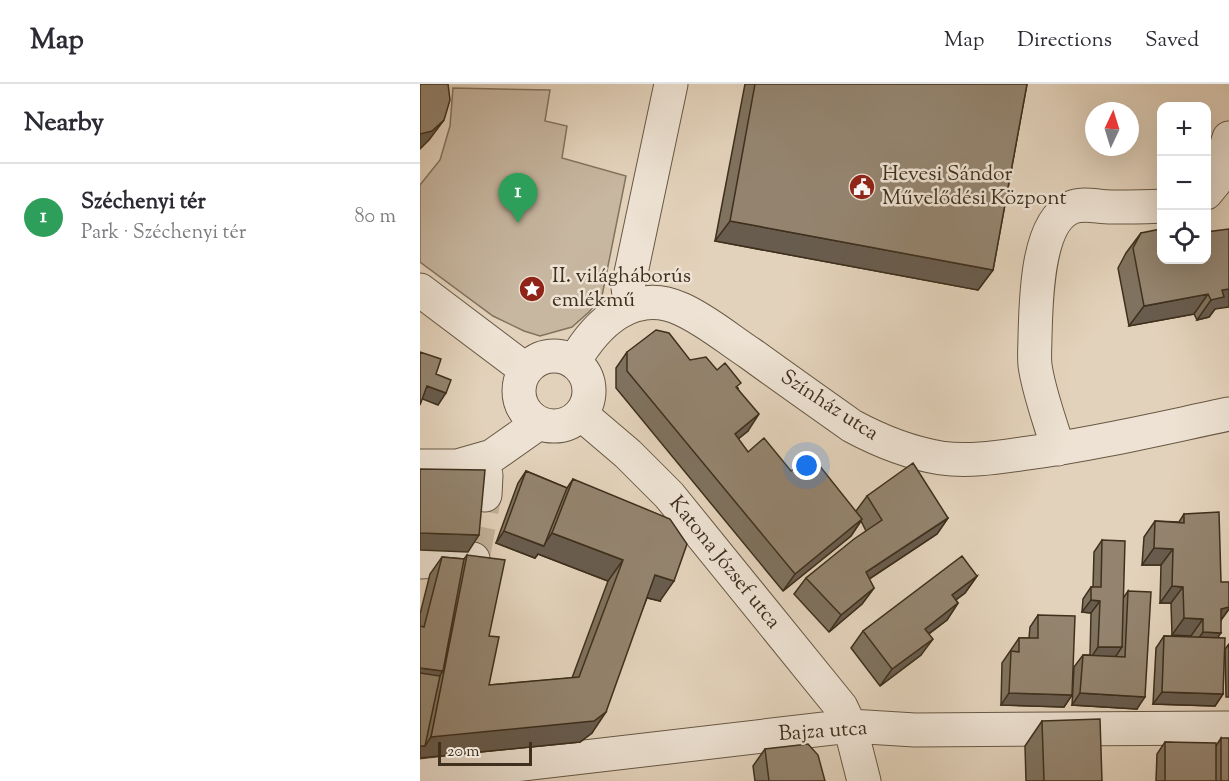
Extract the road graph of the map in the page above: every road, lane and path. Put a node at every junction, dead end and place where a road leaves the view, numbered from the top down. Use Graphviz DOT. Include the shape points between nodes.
graph roads {
  1 [pos="670,84"];
  2 [pos="1229,138"];
  3 [pos="1211,187"];
  4 [pos="1157,206"];
  5 [pos="420,290"];
  6 [pos="641,304"];
  7 [pos="574,362"];
  8 [pos="526,370"];
  9 [pos="581,414"];
  10 [pos="1229,414"];
  11 [pos="539,423"];
  12 [pos="1058,449"];
  13 [pos="477,461"];
  14 [pos="420,466"];
  15 [pos="485,495"];
  16 [pos="473,559"];
  17 [pos="420,562"];
  18 [pos="850,726"];
  19 [pos="1229,728"];
  20 [pos="420,776"];
  21 [pos="864,781"];
  1 -- 6 [label="street" via="628,287 629,295"];
  2 -- 3 [label="street"];
  4 -- 12 [label="street" via="1084,204 1059,215 1052,226 1039,280 1035,365"];
  5 -- 8 [label="street"];
  6 -- 7 [label="street, Színház utca" via="599,326"];
  6 -- 12 [label="street, Színház utca" via="680,308 852,426 915,453 986,459"];
  7 -- 8 [label="street" via="554,356 543,358"];
  7 -- 9 [label="street" via="587,381 589,393"];
  8 -- 11 [label="street" via="519,396 526,412"];
  9 -- 11 [label="street" via="561,425"];
  9 -- 18 [label="street, Katona József utca" via="669,495 841,707"];
  10 -- 12 [label="street, Színház utca"];
  11 -- 13 [label="street" via="492,456"];
  13 -- 14 [label="street" via="457,466"];
  13 -- 15 [label="street" via="486,475"];
  16 -- 17 [label="street"];
  18 -- 19 [label="street, Bajza utca" via="915,730"];
  18 -- 20 [label="street, Bajza utca"];
  18 -- 21 [label="street, Katona József utca"];
}
